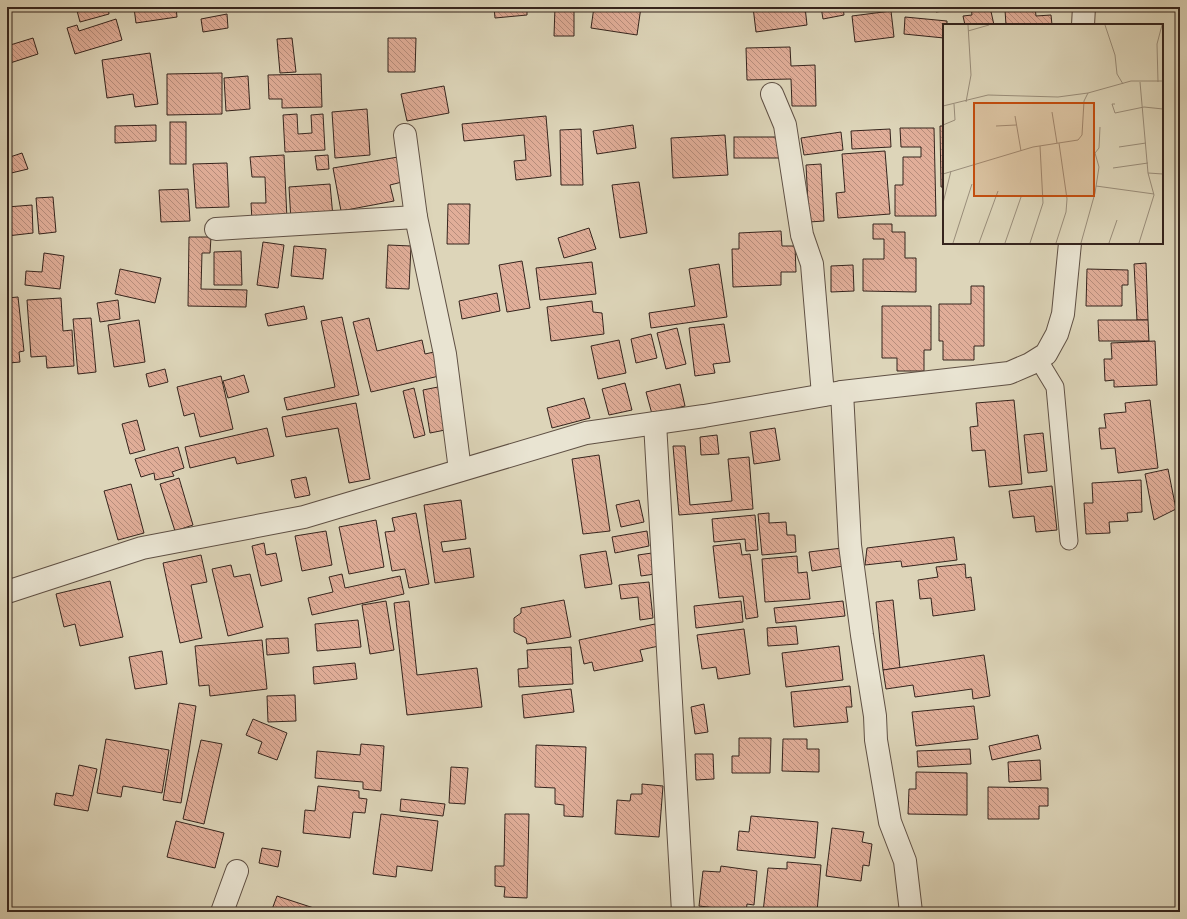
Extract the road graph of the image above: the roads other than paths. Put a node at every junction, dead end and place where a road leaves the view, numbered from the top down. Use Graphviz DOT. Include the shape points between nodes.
graph roads {
  1 [pos="1084,7"];
  2 [pos="1083,24"];
  3 [pos="772,94"];
  4 [pos="405,135"];
  5 [pos="416,218"];
  6 [pos="216,229"];
  7 [pos="1070,244"];
  8 [pos="1038,359"];
  9 [pos="832,394"];
  10 [pos="655,423"];
  11 [pos="460,470"];
  12 [pos="1069,541"];
  13 [pos="7,592"];
  14 [pos="237,872"];
  15 [pos="222,912"];
  16 [pos="683,912"];
  17 [pos="911,912"];
  1 -- 2 [label="street"];
  3 -- 9 [label="street" via="785,125 802,235 812,264"];
  4 -- 5 [label="street"];
  5 -- 6 [label="street"];
  5 -- 11 [label="street" via="445,354"];
  7 -- 8 [label="street" via="1063,314 1057,334 1046,354"];
  8 -- 9 [label="street" via="1009,373"];
  8 -- 12 [label="lane" via="1055,387"];
  9 -- 10 [label="street"];
  9 -- 17 [label="street" via="862,635 875,716 876,740 890,822 905,861"];
  10 -- 11 [label="street" via="586,433"];
  10 -- 16 [label="street"];
  11 -- 13 [label="street" via="304,517 142,548"];
  14 -- 15 [label="street"];
}
